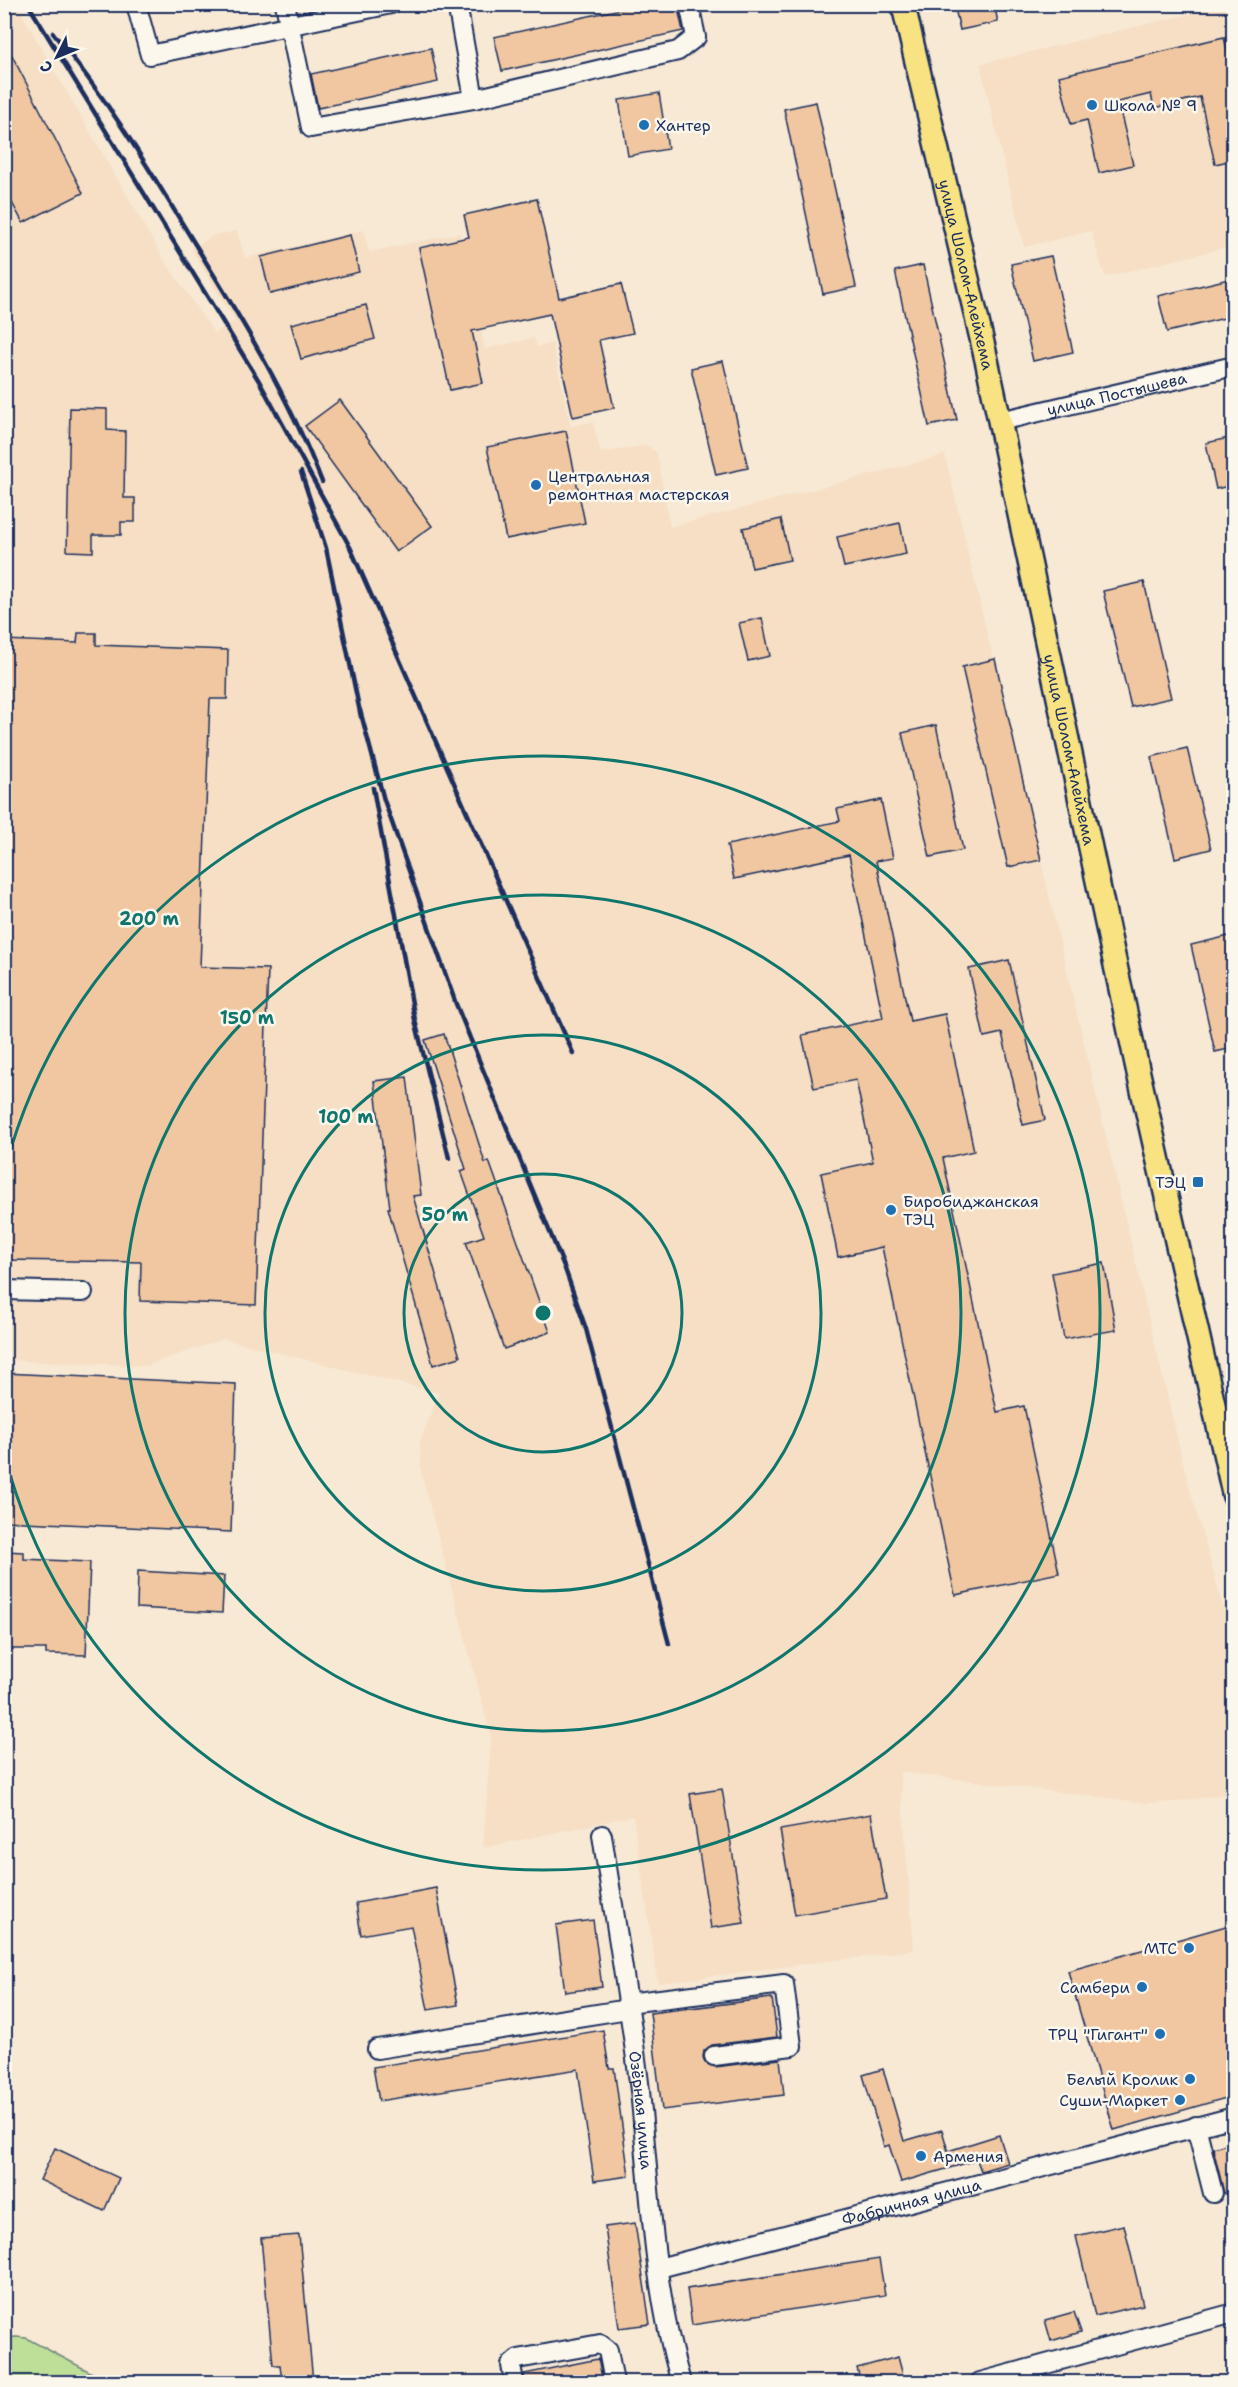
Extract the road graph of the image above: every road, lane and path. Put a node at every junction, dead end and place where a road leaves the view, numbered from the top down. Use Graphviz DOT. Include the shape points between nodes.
graph roads {
  1 [pos="136,4"];
  2 [pos="285,4"];
  3 [pos="392,4"];
  4 [pos="457,4"];
  5 [pos="688,4"];
  6 [pos="903,4"];
  7 [pos="290,25"];
  8 [pos="474,99"];
  9 [pos="1233,366"];
  10 [pos="1000,422"];
  11 [pos="4,1290"];
  12 [pos="83,1292"];
  13 [pos="1233,1494"];
  14 [pos="602,1835"];
  15 [pos="627,2006"];
  16 [pos="377,2049"];
  17 [pos="714,2056"];
  18 [pos="1233,2117"];
  19 [pos="1196,2126"];
  20 [pos="1213,2193"];
  21 [pos="659,2268"];
  22 [pos="1233,2313"];
  23 [pos="514,2382"];
  24 [pos="614,2382"];
  25 [pos="681,2382"];
  26 [pos="984,2382"];
  1 -- 7 [label="street" via="150,55"];
  2 -- 7 [label="street"];
  3 -- 7 [label="street"];
  4 -- 8 [label="street"];
  5 -- 8 [label="street" via="696,37 678,51"];
  6 -- 10 [label="main road, улица Шолом-Алейхема"];
  7 -- 8 [label="street" via="311,128"];
  9 -- 10 [label="street, улица Постышева"];
  10 -- 13 [label="main road, улица Шолом-Алейхема"];
  11 -- 12 [label="street"];
  14 -- 15 [label="street, Озёрная улица"];
  15 -- 16 [label="street"];
  15 -- 17 [label="street" via="784,1984 792,2046"];
  15 -- 21 [label="street, Озёрная улица"];
  18 -- 19 [label="street, Фабричная улица"];
  19 -- 20 [label="street"];
  19 -- 21 [label="street, Фабричная улица"];
  21 -- 25 [label="street, Озёрная улица" via="672,2352"];
  22 -- 26 [label="street"];
  23 -- 24 [label="street" via="512,2365 518,2359 600,2344 608,2350"];
}
